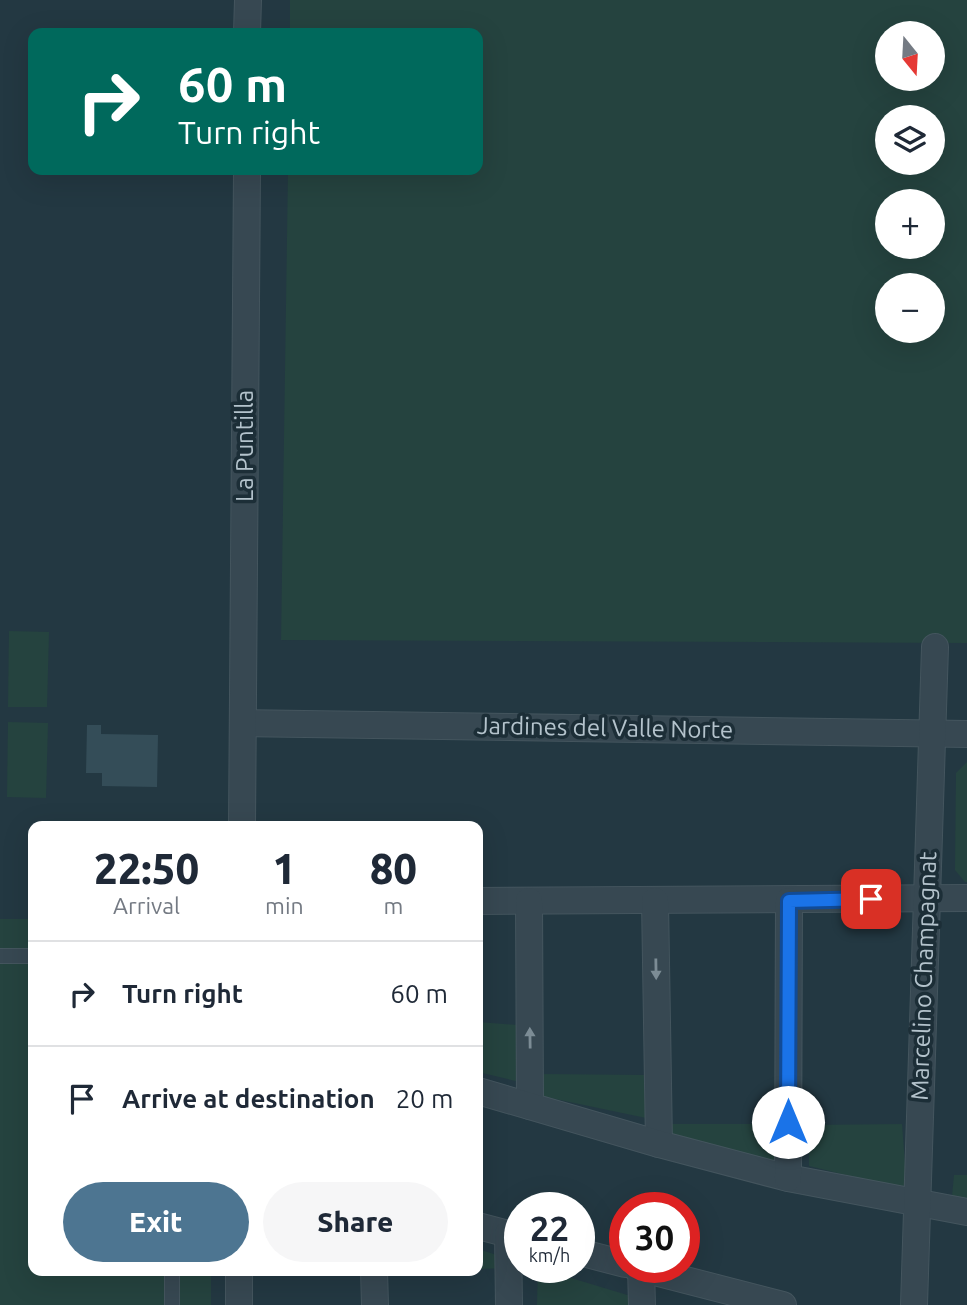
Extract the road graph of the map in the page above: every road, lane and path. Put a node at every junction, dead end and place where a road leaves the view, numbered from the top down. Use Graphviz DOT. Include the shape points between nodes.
graph roads {
  1 [pos="248,0"];
  2 [pos="247,28"];
  3 [pos="247,175"];
  4 [pos="935,647"];
  5 [pos="243,723"];
  6 [pos="931,733"];
  7 [pos="967,734"];
  8 [pos="242,821"];
  9 [pos="926,898"];
  10 [pos="967,898"];
  11 [pos="483,901"];
  12 [pos="528,901"];
  13 [pos="655,901"];
  14 [pos="789,901"];
  15 [pos="0,956"];
  16 [pos="28,956"];
  17 [pos="483,1092"];
  18 [pos="530,1106"];
  19 [pos="659,1144"];
  20 [pos="788,1178"];
  21 [pos="917,1203"];
  22 [pos="967,1212"];
  23 [pos="483,1227"];
  24 [pos="504,1232"];
  25 [pos="172,1276"];
  26 [pos="239,1276"];
  27 [pos="374,1276"];
  28 [pos="511,1283"];
  29 [pos="637,1283"];
  30 [pos="695,1283"];
  31 [pos="775,1304"];
  32 [pos="172,1305"];
  33 [pos="239,1305"];
  34 [pos="375,1305"];
  35 [pos="509,1305"];
  36 [pos="642,1305"];
  37 [pos="914,1305"];
  1 -- 2 [label="street"];
  3 -- 5 [label="street, La Puntilla"];
  4 -- 6 [label="street, Marcelino Champagnat"];
  5 -- 6 [label="street, Jardines del Valle Norte"];
  5 -- 8 [label="street, La Puntilla"];
  6 -- 7 [label="street, Jardines del Valle Norte"];
  6 -- 9 [label="street, Marcelino Champagnat"];
  9 -- 10 [label="street"];
  9 -- 14 [label="street"];
  9 -- 21 [label="street, Marcelino Champagnat"];
  11 -- 12 [label="street"];
  12 -- 13 [label="street"];
  18 -- 12 [label="street, one-way"];
  13 -- 14 [label="street"];
  13 -- 19 [label="street, one-way"];
  14 -- 20 [label="street"];
  15 -- 16 [label="lane"];
  17 -- 18 [label="street"];
  18 -- 19 [label="street"];
  19 -- 20 [label="street"];
  20 -- 21 [label="street"];
  21 -- 22 [label="street"];
  21 -- 37 [label="street, Marcelino Champagnat"];
  23 -- 24 [label="street"];
  25 -- 32 [label="lane"];
  26 -- 33 [label="street"];
  27 -- 34 [label="street"];
  28 -- 35 [label="street"];
  29 -- 36 [label="street"];
  30 -- 31 [label="street"];
}
